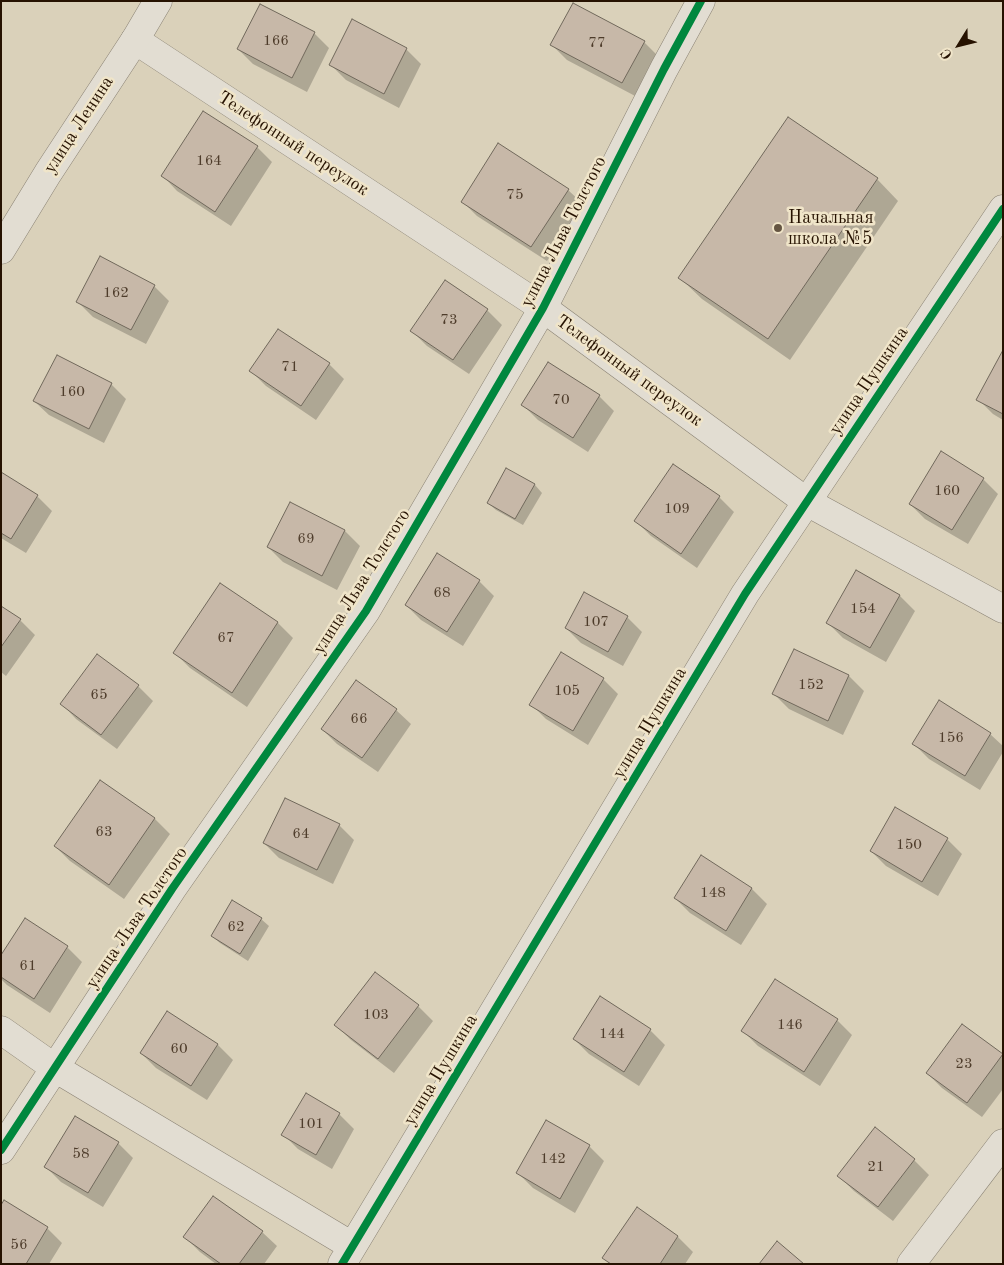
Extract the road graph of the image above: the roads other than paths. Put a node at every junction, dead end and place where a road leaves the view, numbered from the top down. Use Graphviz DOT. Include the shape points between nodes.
graph roads {
  1 [pos="158,1"];
  2 [pos="701,1"];
  3 [pos="135,40"];
  4 [pos="1003,209"];
  5 [pos="1,250"];
  6 [pos="543,308"];
  7 [pos="806,502"];
  8 [pos="1003,609"];
  9 [pos="1,1030"];
  10 [pos="55,1068"];
  11 [pos="1003,1143"];
  12 [pos="1,1150"];
  13 [pos="347,1255"];
  14 [pos="911,1264"];
  1 -- 3 [label="street, улица Ленина"];
  2 -- 6 [label="street, улица Льва Толстого"];
  3 -- 5 [label="street, улица Ленина"];
  3 -- 6 [label="street, Телефонный переулок"];
  4 -- 7 [label="street, улица Пушкина"];
  6 -- 7 [label="street, Телефонный переулок"];
  6 -- 10 [label="street, улица Льва Толстого" via="366,611 172,889"];
  7 -- 8 [label="street, Телефонный переулок"];
  7 -- 13 [label="street, улица Пушкина" via="744,594"];
  9 -- 10 [label="street"];
  10 -- 12 [label="street, улица Льва Толстого"];
  10 -- 13 [label="street"];
  11 -- 14 [label="street"];
}
